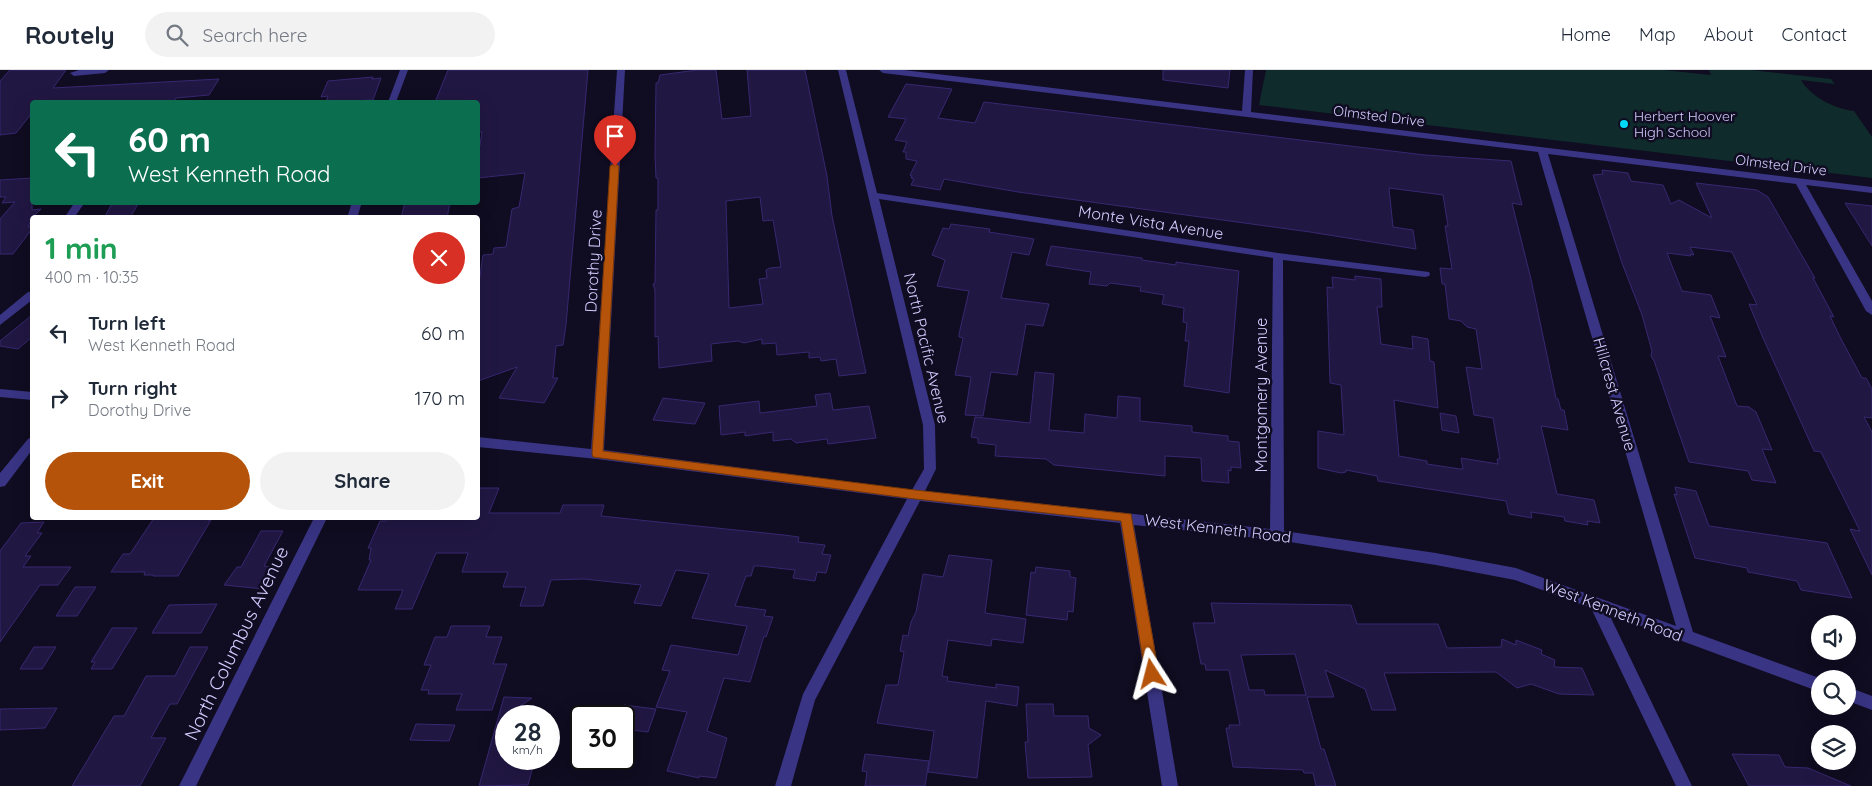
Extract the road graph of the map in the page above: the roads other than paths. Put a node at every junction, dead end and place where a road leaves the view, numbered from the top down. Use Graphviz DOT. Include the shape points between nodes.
graph roads {
  1 [pos="105,70"];
  2 [pos="404,70"];
  3 [pos="620,70"];
  4 [pos="842,70"];
  5 [pos="883,70"];
  6 [pos="1249,70"];
  7 [pos="74,73"];
  8 [pos="393,100"];
  9 [pos="1246,114"];
  10 [pos="1542,149"];
  11 [pos="1799,181"];
  12 [pos="1872,190"];
  13 [pos="873,195"];
  14 [pos="1278,256"];
  15 [pos="1425,274"];
  16 [pos="30,297"];
  17 [pos="1872,311"];
  18 [pos="0,321"];
  19 [pos="0,393"];
  20 [pos="30,396"];
  21 [pos="480,442"];
  22 [pos="30,444"];
  23 [pos="597,454"];
  24 [pos="0,482"];
  25 [pos="915,495"];
  26 [pos="1126,517"];
  27 [pos="319,520"];
  28 [pos="1277,535"];
  29 [pos="1596,602"];
  30 [pos="1687,638"];
  31 [pos="1811,682"];
  32 [pos="1856,697"];
  33 [pos="1872,703"];
  34 [pos="187,786"];
  35 [pos="783,786"];
  36 [pos="1170,786"];
  37 [pos="1684,786"];
  1 -- 7 [label="street"];
  2 -- 8 [label="street"];
  3 -- 23 [label="street, Dorothy Drive"];
  4 -- 13 [label="street, North Pacific Avenue"];
  5 -- 9 [label="street, Olmsted Drive"];
  6 -- 9 [label="street"];
  9 -- 10 [label="street, Olmsted Drive"];
  10 -- 11 [label="street, Olmsted Drive"];
  10 -- 30 [label="street, Hillcrest Avenue"];
  11 -- 12 [label="street, Olmsted Drive"];
  11 -- 17 [label="street"];
  13 -- 14 [label="street, Monte Vista Avenue"];
  13 -- 25 [label="street, North Pacific Avenue" via="929,425 930,469"];
  14 -- 15 [label="street, Monte Vista Avenue"];
  14 -- 28 [label="street, Montgomery Avenue"];
  16 -- 18 [label="street"];
  19 -- 20 [label="street"];
  21 -- 23 [label="street, West Kenneth Road"];
  22 -- 24 [label="street"];
  23 -- 25 [label="street, West Kenneth Road"];
  25 -- 26 [label="street, West Kenneth Road"];
  25 -- 35 [label="street, North Pacific Avenue" via="808,699"];
  26 -- 28 [label="street, West Kenneth Road"];
  26 -- 36 [label="street"];
  27 -- 34 [label="street, North Columbus Avenue"];
  28 -- 29 [label="street, West Kenneth Road" via="1516,574"];
  29 -- 30 [label="street, West Kenneth Road"];
  29 -- 37 [label="street"];
  30 -- 31 [label="street, West Kenneth Road"];
  32 -- 33 [label="street"];
}
